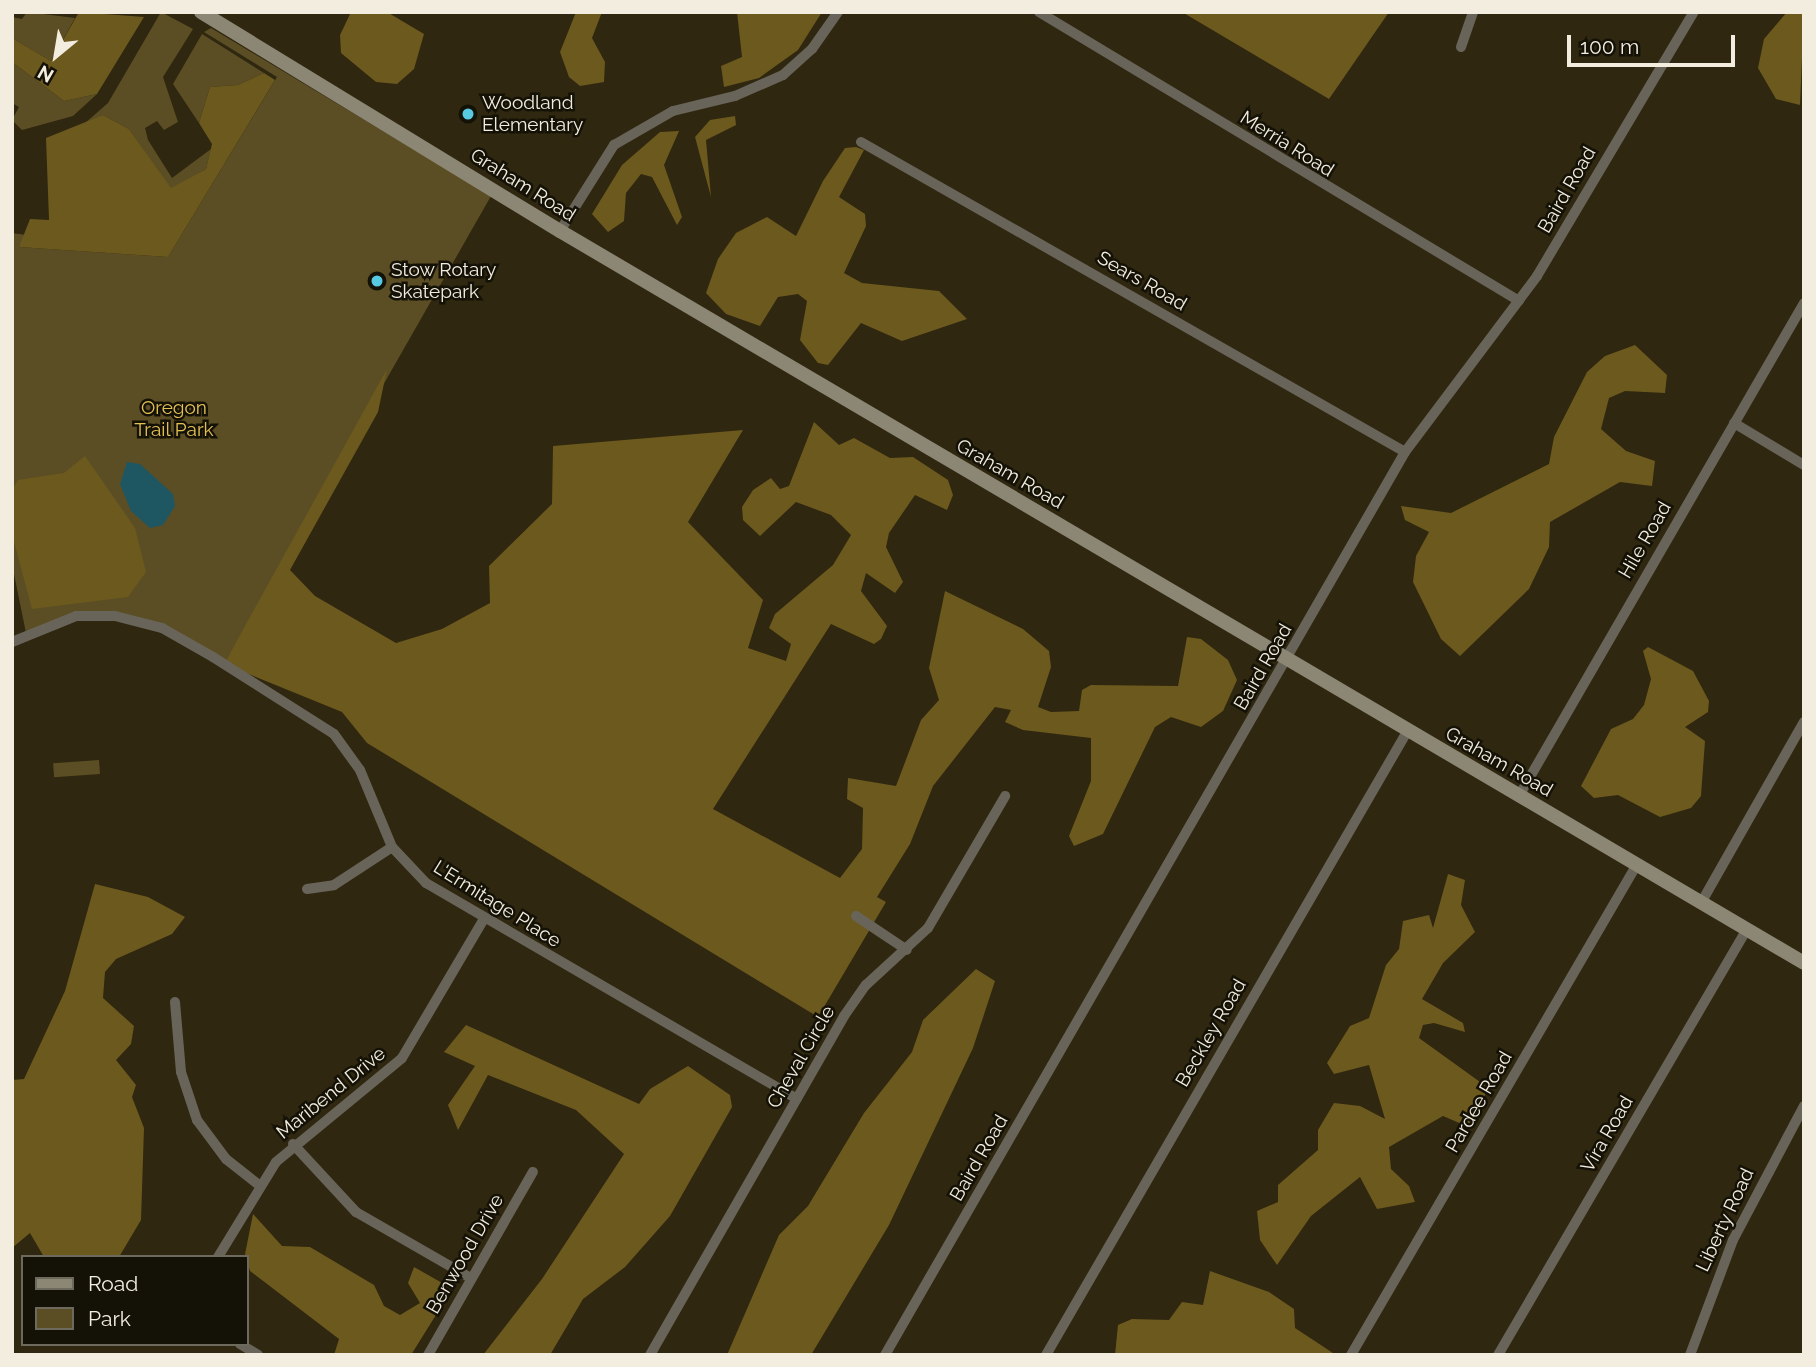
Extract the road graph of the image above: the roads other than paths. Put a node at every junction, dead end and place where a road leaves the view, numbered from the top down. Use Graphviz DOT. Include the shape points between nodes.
graph roads {
  1 [pos="201,12"];
  2 [pos="838,12"];
  3 [pos="1039,12"];
  4 [pos="1473,12"];
  5 [pos="1694,12"];
  6 [pos="1461,47"];
  7 [pos="861,142"];
  8 [pos="560,231"];
  9 [pos="1519,301"];
  10 [pos="1804,303"];
  11 [pos="1734,424"];
  12 [pos="1405,452"];
  13 [pos="1804,465"];
  14 [pos="12,642"];
  15 [pos="1287,659"];
  16 [pos="1804,722"];
  17 [pos="1408,730"];
  18 [pos="1005,796"];
  19 [pos="1519,796"];
  20 [pos="392,847"];
  21 [pos="1636,866"];
  22 [pos="307,889"];
  23 [pos="1701,903"];
  24 [pos="856,916"];
  25 [pos="484,919"];
  26 [pos="1746,930"];
  27 [pos="907,950"];
  28 [pos="1804,963"];
  29 [pos="175,1002"];
  30 [pos="796,1099"];
  31 [pos="1804,1106"];
  32 [pos="293,1144"];
  33 [pos="533,1172"];
  34 [pos="259,1185"];
  35 [pos="219,1255"];
  36 [pos="471,1278"];
  37 [pos="428,1355"];
  38 [pos="650,1355"];
  39 [pos="885,1355"];
  40 [pos="1045,1355"];
  41 [pos="1351,1355"];
  42 [pos="1498,1355"];
  43 [pos="1690,1355"];
  1 -- 8 [label="main road, Graham Road"];
  2 -- 8 [label="street" via="812,49 783,75 673,111 614,145"];
  3 -- 9 [label="street, Merria Road"];
  4 -- 6 [label="street"];
  5 -- 9 [label="street, Baird Road"];
  7 -- 12 [label="street, Sears Road"];
  8 -- 15 [label="main road, Graham Road"];
  9 -- 12 [label="street, Baird Road"];
  10 -- 11 [label="street, Hile Road"];
  11 -- 13 [label="street"];
  11 -- 19 [label="street, Hile Road"];
  12 -- 15 [label="street, Baird Road"];
  14 -- 20 [label="street, L'Ermitage Place" via="76,616 115,617 162,628 334,734 360,770"];
  15 -- 17 [label="main road, Graham Road"];
  15 -- 39 [label="street, Baird Road"];
  16 -- 23 [label="street"];
  17 -- 19 [label="main road, Graham Road"];
  17 -- 40 [label="street, Beckley Road"];
  18 -- 27 [label="street, Cheval Circle" via="928,928"];
  19 -- 21 [label="main road, Graham Road"];
  20 -- 22 [label="street" via="334,885"];
  20 -- 25 [label="street, L'Ermitage Place" via="426,883"];
  21 -- 23 [label="main road, Graham Road"];
  21 -- 41 [label="street, Pardee Road"];
  23 -- 26 [label="main road, Graham Road"];
  24 -- 27 [label="street"];
  25 -- 30 [label="street, L'Ermitage Place"];
  25 -- 32 [label="street, Maribend Drive" via="402,1058"];
  26 -- 28 [label="main road, Graham Road"];
  26 -- 42 [label="street, Vira Road"];
  27 -- 30 [label="street, Cheval Circle" via="858,995"];
  29 -- 34 [label="street" via="191,1107 216,1149"];
  30 -- 38 [label="street, Cheval Circle"];
  31 -- 43 [label="street, Liberty Road" via="1733,1240"];
  32 -- 34 [label="street, Maribend Drive"];
  32 -- 36 [label="street" via="356,1212"];
  33 -- 36 [label="street, Benwood Drive"];
  34 -- 35 [label="street, Maribend Drive"];
  36 -- 37 [label="street, Benwood Drive"];
}
